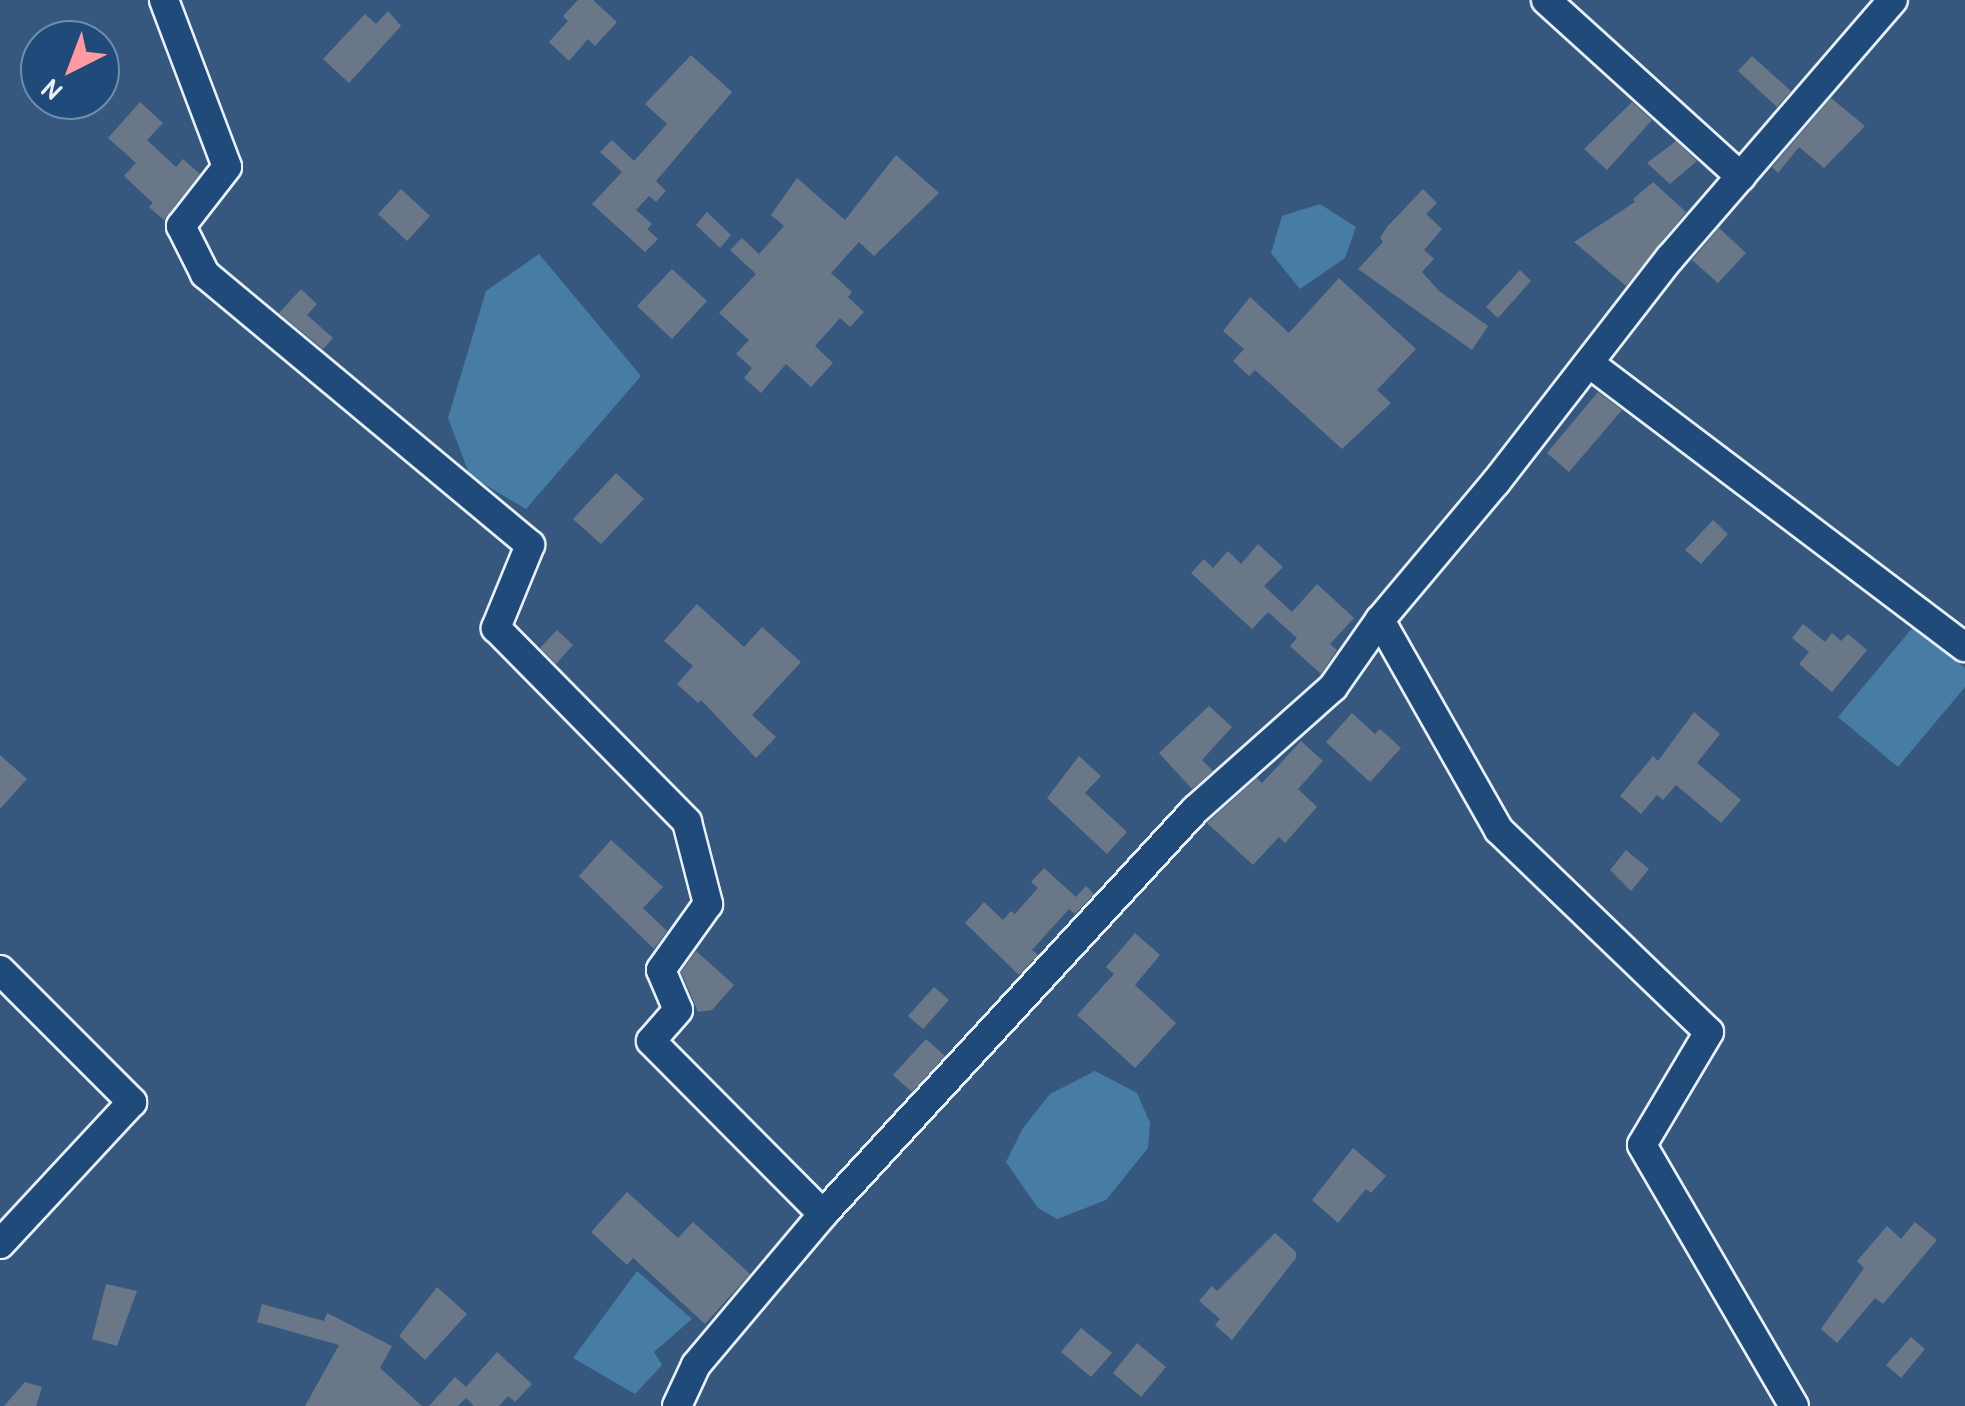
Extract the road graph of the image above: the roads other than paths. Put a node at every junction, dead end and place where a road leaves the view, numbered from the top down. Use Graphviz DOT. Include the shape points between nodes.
graph roads {
  1 [pos="164,0"];
  2 [pos="1546,0"];
  3 [pos="1893,0"];
  4 [pos="1741,177"];
  5 [pos="1589,363"];
  6 [pos="1380,620"];
  7 [pos="1965,647"];
  8 [pos="0,970"];
  9 [pos="824,1214"];
  10 [pos="0,1244"];
  11 [pos="677,1406"];
  12 [pos="1794,1406"];
  1 -- 9 [label="street" via="227,167 181,226 205,274 530,545 496,628 687,822 704,887 708,904 661,970 678,1010 651,1041"];
  2 -- 4 [label="street"];
  3 -- 4 [label="street"];
  4 -- 5 [label="street"];
  5 -- 6 [label="street"];
  5 -- 7 [label="street"];
  6 -- 9 [label="street" via="1332,687 1195,810"];
  6 -- 12 [label="street" via="1499,830 1709,1032 1642,1145"];
  8 -- 10 [label="street" via="132,1102"];
  9 -- 11 [label="street" via="696,1365"];
}
